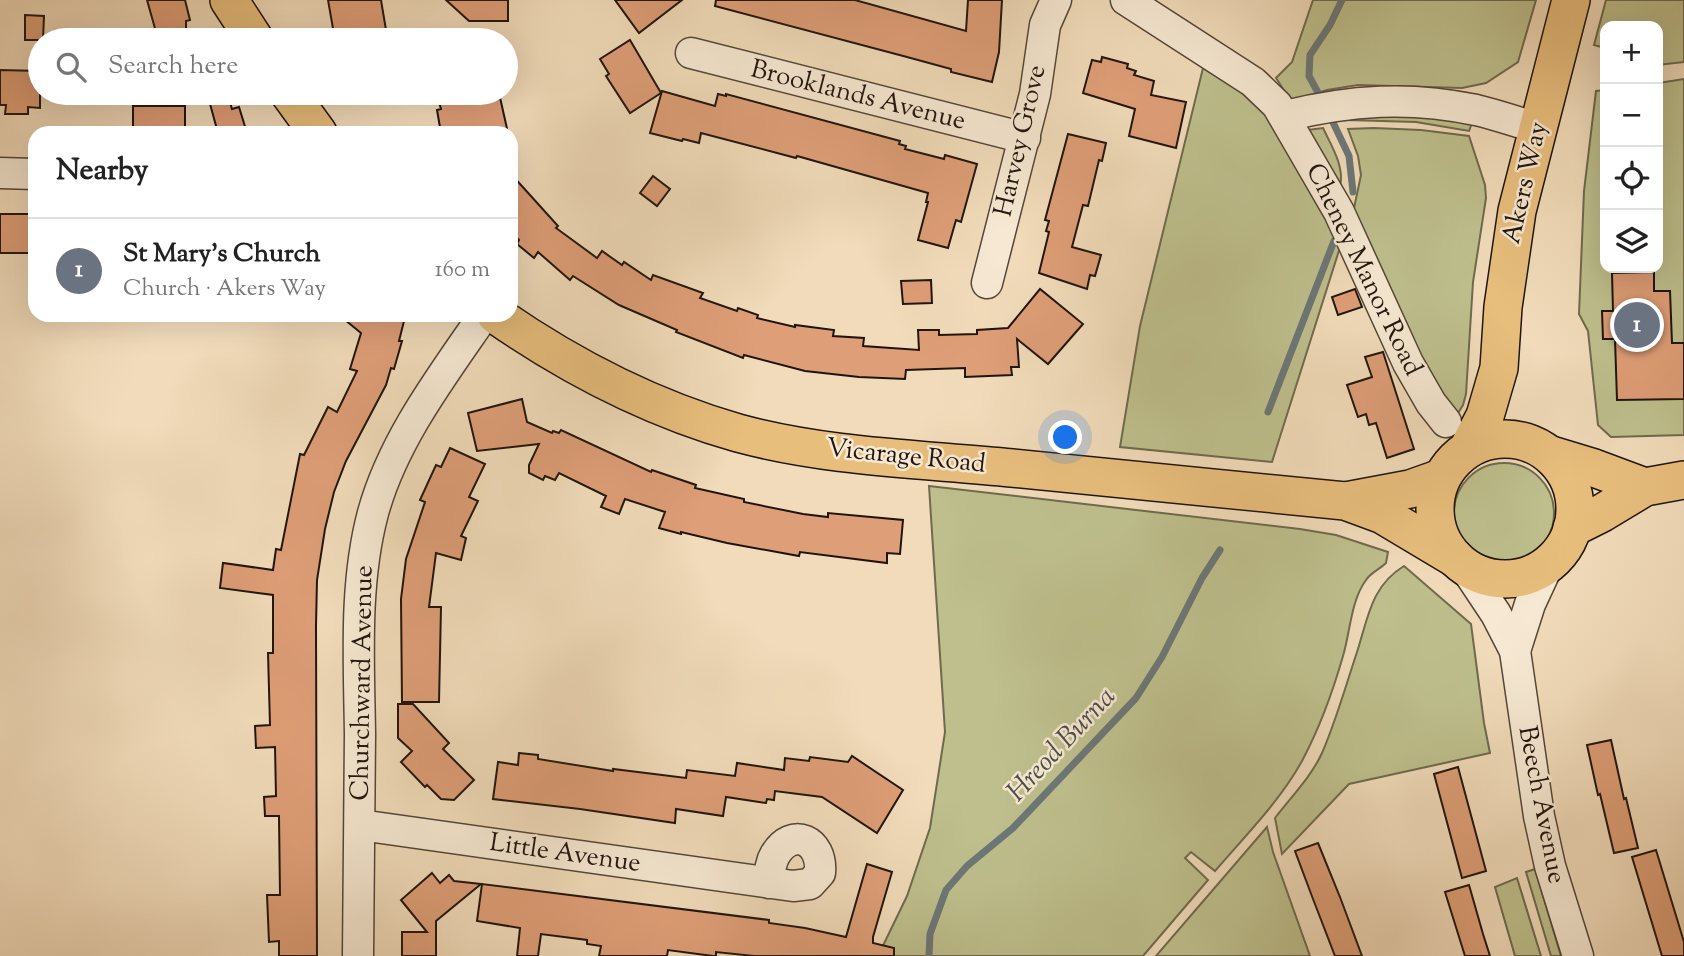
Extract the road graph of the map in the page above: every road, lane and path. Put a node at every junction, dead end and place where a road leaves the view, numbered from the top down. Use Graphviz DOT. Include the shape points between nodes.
graph roads {
  1 [pos="229,0"];
  2 [pos="1056,0"];
  3 [pos="1126,0"];
  4 [pos="1572,0"];
  5 [pos="247,28"];
  6 [pos="691,53"];
  7 [pos="297,105"];
  8 [pos="1285,116"];
  9 [pos="312,126"];
  10 [pos="1538,128"];
  11 [pos="1025,138"];
  12 [pos="0,173"];
  13 [pos="28,174"];
  14 [pos="987,283"];
  15 [pos="479,322"];
  16 [pos="506,322"];
  17 [pos="1499,368"];
  18 [pos="1457,435"];
  19 [pos="1540,449"];
  20 [pos="1441,478"];
  21 [pos="1684,480"];
  22 [pos="1645,487"];
  23 [pos="1345,501"];
  24 [pos="1572,528"];
  25 [pos="1460,562"];
  26 [pos="1549,563"];
  27 [pos="1515,651"];
  28 [pos="360,825"];
  29 [pos="769,883"];
  30 [pos="358,956"];
  31 [pos="1577,956"];
  1 -- 5 [label="main road"];
  2 -- 11 [label="street, Harvey Grove" via="1045,25"];
  3 -- 8 [label="street, Cheney Manor Road" via="1253,82"];
  4 -- 10 [label="main road, Akers Way"];
  6 -- 11 [label="street, Brooklands Avenue"];
  7 -- 9 [label="main road"];
  8 -- 10 [label="street" via="1365,101 1423,101 1477,110"];
  8 -- 18 [label="street, Cheney Manor Road" via="1357,247 1408,363"];
  10 -- 17 [label="main road, Akers Way" via="1509,258"];
  11 -- 14 [label="street, Harvey Grove"];
  12 -- 13 [label="street"];
  15 -- 28 [label="street, Churchward Avenue" via="410,428 374,512 365,551 359,629"];
  16 -- 23 [label="main road, Vicarage Road" via="625,392 709,424 775,441 858,454"];
  17 -- 18 [label="main road, Akers Way" via="1485,416"];
  17 -- 19 [label="main road, Akers Way" via="1510,405"];
  18 -- 19 [label="main road" via="1487,441 1501,438"];
  18 -- 20 [label="main road" via="1454,460"];
  19 -- 22 [label="main road"];
  19 -- 24 [label="main road" via="1571,485"];
  20 -- 23 [label="main road, Vicarage Road"];
  20 -- 25 [label="main road" via="1435,498 1436,522 1445,545"];
  21 -- 22 [label="main road"];
  22 -- 24 [label="main road"];
  23 -- 25 [label="main road, Vicarage Road" via="1382,515"];
  24 -- 26 [label="main road"];
  25 -- 26 [label="main road" via="1487,577 1507,579 1532,574"];
  25 -- 27 [label="street, Beech Avenue" via="1492,606"];
  26 -- 27 [label="street, Beech Avenue"];
  27 -- 31 [label="street, Beech Avenue" via="1539,816"];
  28 -- 29 [label="street, Little Avenue"];
  28 -- 30 [label="street, Churchward Avenue"];
}
